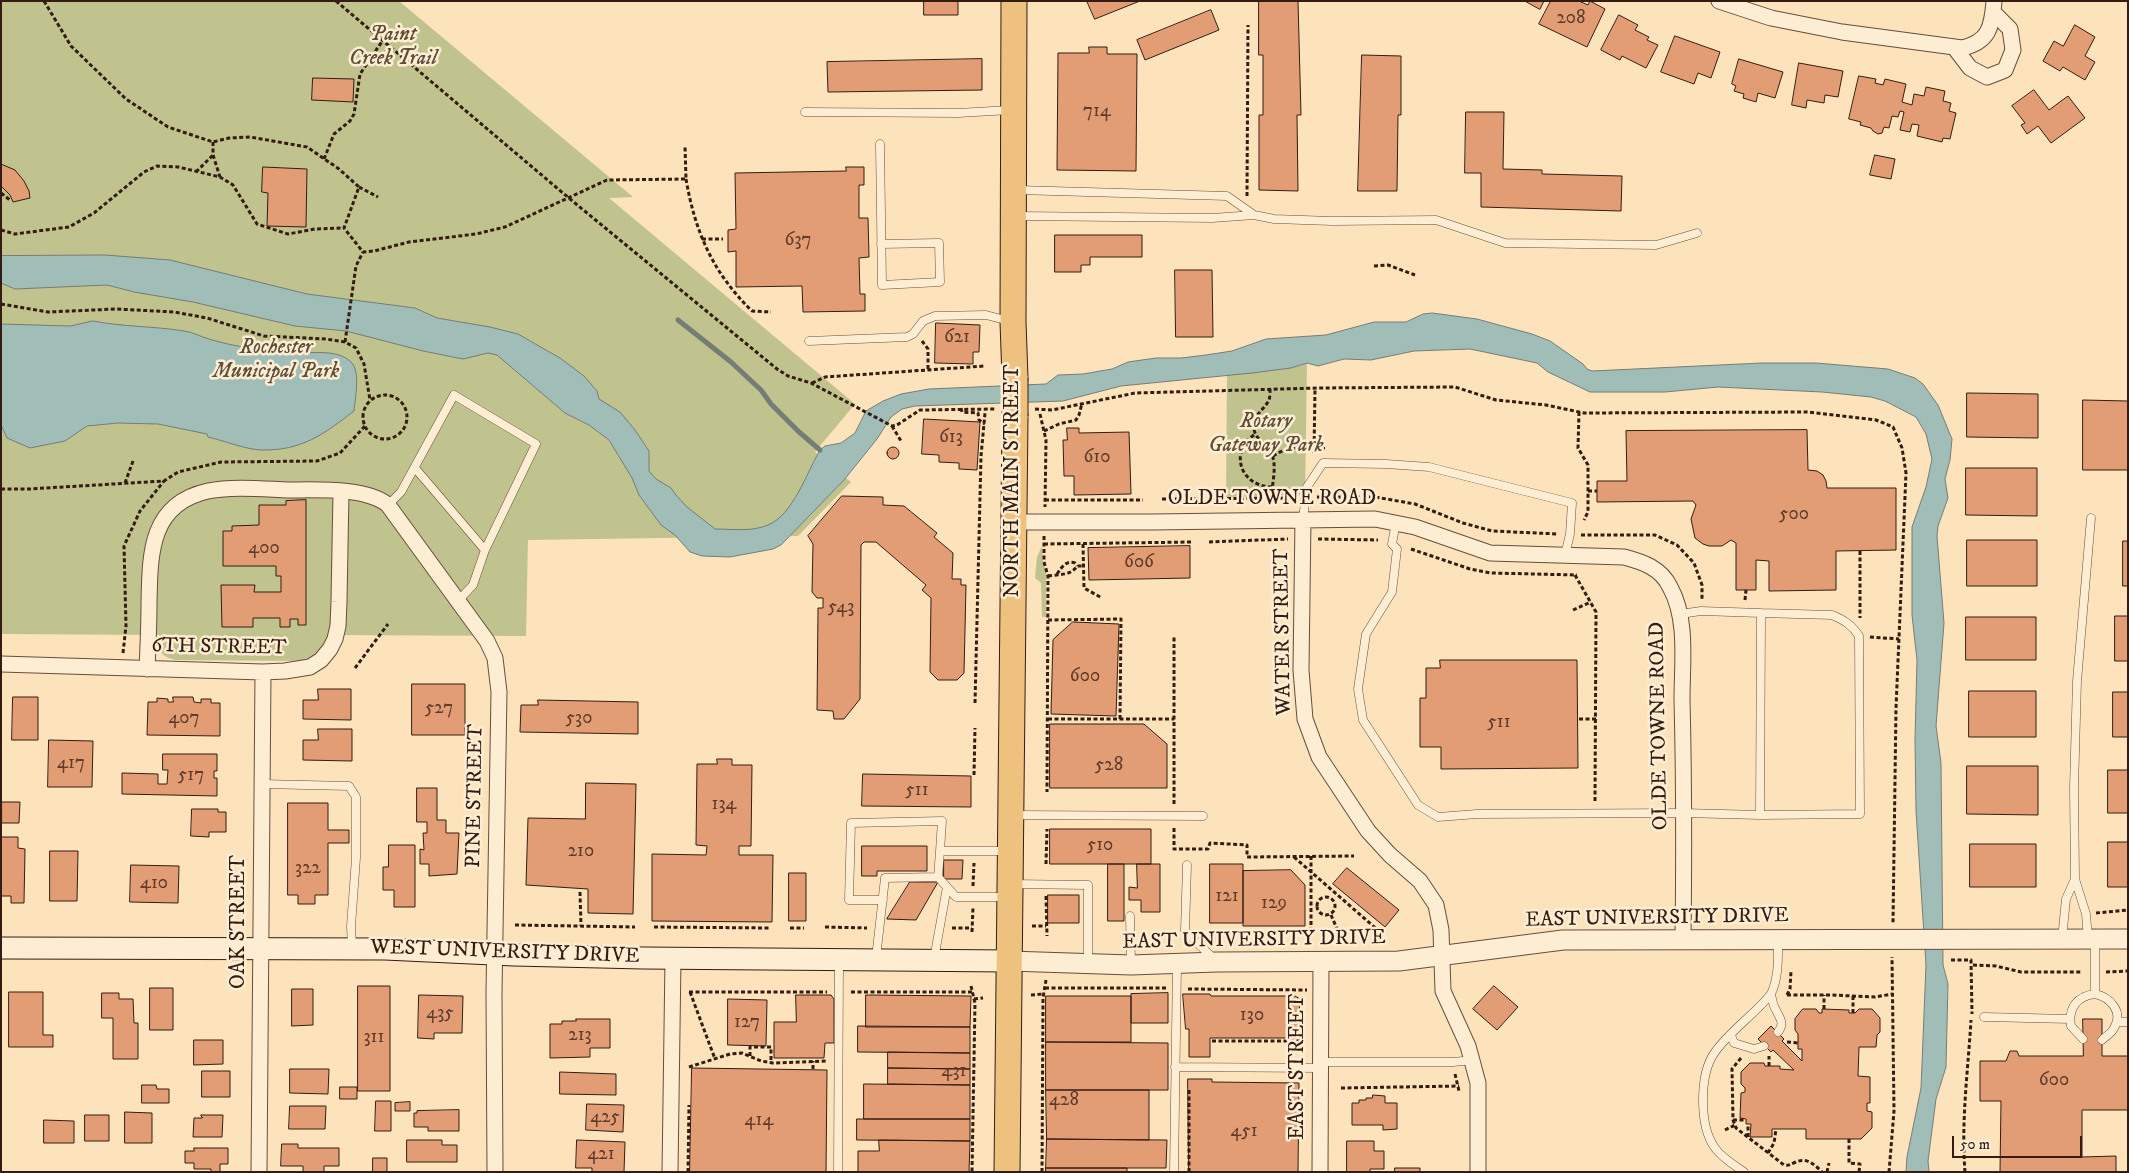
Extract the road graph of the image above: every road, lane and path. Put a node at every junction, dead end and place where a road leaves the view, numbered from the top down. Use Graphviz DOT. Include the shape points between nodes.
graph roads {
  1 [pos="44,1"];
  2 [pos="336,1"];
  3 [pos="1014,1"];
  4 [pos="1719,1"];
  5 [pos="1993,7"];
  6 [pos="1248,24"];
  7 [pos="383,40"];
  8 [pos="1954,47"];
  9 [pos="1014,110"];
  10 [pos="805,112"];
  11 [pos="213,142"];
  12 [pos="880,144"];
  13 [pos="685,146"];
  14 [pos="213,154"];
  15 [pos="324,159"];
  16 [pos="196,172"];
  17 [pos="220,177"];
  18 [pos="686,179"];
  19 [pos="359,187"];
  20 [pos="1014,190"];
  21 [pos="1,193"];
  22 [pos="378,197"];
  23 [pos="1247,197"];
  24 [pos="570,199"];
  25 [pos="10,200"];
  26 [pos="1254,215"];
  27 [pos="1014,216"];
  28 [pos="344,228"];
  29 [pos="1,230"];
  30 [pos="1697,233"];
  31 [pos="724,238"];
  32 [pos="702,239"];
  33 [pos="881,244"];
  34 [pos="362,252"];
  35 [pos="1374,266"];
  36 [pos="1415,275"];
  37 [pos="1,304"];
  38 [pos="771,312"];
  39 [pos="1013,322"];
  40 [pos="913,334"];
  41 [pos="345,342"];
  42 [pos="808,342"];
  43 [pos="985,366"];
  44 [pos="928,370"];
  45 [pos="811,383"];
  46 [pos="1314,388"];
  47 [pos="1270,389"];
  48 [pos="370,400"];
  49 [pos="1082,403"];
  50 [pos="961,408"];
  51 [pos="1580,412"];
  52 [pos="985,413"];
  53 [pos="985,424"];
  54 [pos="364,426"];
  55 [pos="1044,432"];
  56 [pos="1254,435"];
  57 [pos="901,441"];
  58 [pos="1315,448"];
  59 [pos="1325,448"];
  60 [pos="1273,456"];
  61 [pos="1312,457"];
  62 [pos="133,461"];
  63 [pos="415,468"];
  64 [pos="164,481"];
  65 [pos="126,483"];
  66 [pos="1272,486"];
  67 [pos="1,488"];
  68 [pos="1294,491"];
  69 [pos="1597,491"];
  70 [pos="340,492"];
  71 [pos="1588,492"];
  72 [pos="1271,498"];
  73 [pos="1291,498"];
  74 [pos="1045,500"];
  75 [pos="1144,500"];
  76 [pos="388,504"];
  77 [pos="2092,518"];
  78 [pos="1303,519"];
  79 [pos="1014,522"];
  80 [pos="1396,522"];
  81 [pos="1288,539"];
  82 [pos="1315,539"];
  83 [pos="1378,540"];
  84 [pos="1192,542"];
  85 [pos="1209,542"];
  86 [pos="1044,544"];
  87 [pos="1083,544"];
  88 [pos="485,550"];
  89 [pos="1860,551"];
  90 [pos="1565,555"];
  91 [pos="1077,566"];
  92 [pos="1084,566"];
  93 [pos="1057,575"];
  94 [pos="1575,575"];
  95 [pos="1048,576"];
  96 [pos="1102,598"];
  97 [pos="458,600"];
  98 [pos="1701,600"];
  99 [pos="1591,602"];
  100 [pos="1573,610"];
  101 [pos="1048,612"];
  102 [pos="1761,613"];
  103 [pos="1680,614"];
  104 [pos="1048,620"];
  105 [pos="388,624"];
  106 [pos="1864,625"];
  107 [pos="1867,631"];
  108 [pos="1174,635"];
  109 [pos="1899,639"];
  110 [pos="1,664"];
  111 [pos="121,668"];
  112 [pos="355,668"];
  113 [pos="147,669"];
  114 [pos="263,672"];
  115 [pos="975,703"];
  116 [pos="1048,719"];
  117 [pos="1578,719"];
  118 [pos="1120,720"];
  119 [pos="1174,720"];
  120 [pos="1596,720"];
  121 [pos="974,728"];
  122 [pos="974,775"];
  123 [pos="262,784"];
  124 [pos="1047,792"];
  125 [pos="1595,802"];
  126 [pos="1684,813"];
  127 [pos="1011,815"];
  128 [pos="1760,815"];
  129 [pos="1174,816"];
  130 [pos="1203,816"];
  131 [pos="1047,829"];
  132 [pos="940,850"];
  133 [pos="1011,851"];
  134 [pos="1294,856"];
  135 [pos="1311,856"];
  136 [pos="1354,856"];
  137 [pos="974,857"];
  138 [pos="1046,864"];
  139 [pos="1186,865"];
  140 [pos="1311,871"];
  141 [pos="938,877"];
  142 [pos="2075,879"];
  143 [pos="974,886"];
  144 [pos="947,887"];
  145 [pos="1010,890"];
  146 [pos="580,892"];
  147 [pos="1337,894"];
  148 [pos="1046,895"];
  149 [pos="1332,899"];
  150 [pos="883,900"];
  151 [pos="973,906"];
  152 [pos="1311,906"];
  153 [pos="1317,906"];
  154 [pos="2128,910"];
  155 [pos="2096,913"];
  156 [pos="1331,915"];
  157 [pos="1130,916"];
  158 [pos="515,925"];
  159 [pos="977,925"];
  160 [pos="581,926"];
  161 [pos="1032,926"];
  162 [pos="1046,926"];
  163 [pos="635,927"];
  164 [pos="654,927"];
  165 [pos="825,927"];
  166 [pos="772,928"];
  167 [pos="790,928"];
  168 [pos="804,928"];
  169 [pos="868,928"];
  170 [pos="952,928"];
  171 [pos="972,928"];
  172 [pos="1311,931"];
  173 [pos="1338,932"];
  174 [pos="1380,932"];
  175 [pos="1047,936"];
  176 [pos="1683,939"];
  177 [pos="1778,939"];
  178 [pos="2062,939"];
  179 [pos="2092,939"];
  180 [pos="2128,939"];
  181 [pos="1,948"];
  182 [pos="260,949"];
  183 [pos="352,949"];
  184 [pos="496,954"];
  185 [pos="1442,956"];
  186 [pos="673,958"];
  187 [pos="1892,958"];
  188 [pos="839,959"];
  189 [pos="876,960"];
  190 [pos="934,960"];
  191 [pos="1951,960"];
  192 [pos="1010,961"];
  193 [pos="1176,962"];
  194 [pos="1217,962"];
  195 [pos="1321,962"];
  196 [pos="1088,964"];
  197 [pos="1131,965"];
  198 [pos="1973,966"];
  199 [pos="2128,971"];
  200 [pos="2081,972"];
  201 [pos="2105,972"];
  202 [pos="1046,979"];
  203 [pos="971,986"];
  204 [pos="1045,988"];
  205 [pos="1167,988"];
  206 [pos="1184,989"];
  207 [pos="1305,990"];
  208 [pos="683,992"];
  209 [pos="690,992"];
  210 [pos="839,992"];
  211 [pos="972,992"];
  212 [pos="1044,994"];
  213 [pos="1771,994"];
  214 [pos="1892,994"];
  215 [pos="2095,994"];
  216 [pos="1031,995"];
  217 [pos="1787,995"];
  218 [pos="1824,995"];
  219 [pos="1853,996"];
  220 [pos="984,998"];
  221 [pos="974,999"];
  222 [pos="1824,1009"];
  223 [pos="1853,1013"];
  224 [pos="1984,1017"];
  225 [pos="2070,1019"];
  226 [pos="2117,1022"];
  227 [pos="2128,1022"];
  228 [pos="1778,1032"];
  229 [pos="1731,1035"];
  230 [pos="2083,1039"];
  231 [pos="2102,1040"];
  232 [pos="1212,1041"];
  233 [pos="1304,1041"];
  234 [pos="1788,1042"];
  235 [pos="1798,1043"];
  236 [pos="1764,1046"];
  237 [pos="1776,1054"];
  238 [pos="1745,1055"];
  239 [pos="750,1056"];
  240 [pos="1763,1056"];
  241 [pos="1769,1056"];
  242 [pos="715,1059"];
  243 [pos="1473,1060"];
  244 [pos="814,1061"];
  245 [pos="829,1061"];
  246 [pos="771,1062"];
  247 [pos="1320,1065"];
  248 [pos="1769,1066"];
  249 [pos="689,1067"];
  250 [pos="1175,1067"];
  251 [pos="813,1070"];
  252 [pos="1455,1070"];
  253 [pos="1459,1086"];
  254 [pos="1189,1088"];
  255 [pos="1341,1088"];
  256 [pos="1459,1091"];
  257 [pos="1733,1120"];
  258 [pos="1735,1125"];
  259 [pos="1776,1129"];
  260 [pos="1725,1130"];
  261 [pos="1748,1137"];
  262 [pos="1849,1139"];
  263 [pos="1768,1152"];
  264 [pos="1829,1163"];
  265 [pos="259,1172"];
  266 [pos="495,1172"];
  267 [pos="670,1172"];
  268 [pos="838,1172"];
  269 [pos="972,1172"];
  270 [pos="1007,1172"];
  271 [pos="1042,1172"];
  272 [pos="1174,1172"];
  273 [pos="1189,1172"];
  274 [pos="1320,1172"];
  275 [pos="1478,1172"];
  276 [pos="1744,1172"];
  277 [pos="1822,1172"];
  278 [pos="1827,1172"];
  279 [pos="1859,1172"];
  280 [pos="1889,1172"];
  281 [pos="1964,1172"];
  1 -- 11 [label="path" via="72,46 126,100 168,127"];
  2 -- 7 [label="path"];
  3 -- 9 [label="main road, NORTH MAIN STREET"];
  4 -- 8 [label="street" via="1771,18 1842,32"];
  5 -- 8 [label="street" via="1986,36 1975,45"];
  5 -- 8 [label="street" via="2010,29 2013,50 2004,70 1988,77 1970,68"];
  6 -- 23 [label="path"];
  7 -- 15 [label="path" via="360,74 354,114 334,134"];
  7 -- 24 [label="path"];
  9 -- 10 [label="lane"];
  9 -- 20 [label="main road, NORTH MAIN STREET"];
  11 -- 14 [label="path"];
  11 -- 15 [label="path" via="250,137 307,147"];
  12 -- 33 [label="lane"];
  13 -- 18 [label="path"];
  14 -- 16 [label="path"];
  14 -- 17 [label="path"];
  15 -- 19 [label="path"];
  16 -- 17 [label="path"];
  16 -- 29 [label="path" via="158,166 144,172 94,213 69,227 15,234"];
  17 -- 28 [label="path" via="233,185 257,224 288,234"];
  18 -- 24 [label="path" via="606,180"];
  18 -- 32 [label="path"];
  19 -- 22 [label="path"];
  19 -- 28 [label="path"];
  20 -- 26 [label="lane" via="1227,196"];
  20 -- 27 [label="main road, NORTH MAIN STREET"];
  21 -- 25 [label="path"];
  24 -- 34 [label="path" via="504,227"];
  24 -- 45 [label="path" via="777,369"];
  26 -- 27 [label="lane" via="1212,218"];
  26 -- 30 [label="lane" via="1332,221 1436,220 1505,243 1656,244"];
  27 -- 39 [label="main road, NORTH MAIN STREET"];
  28 -- 34 [label="path"];
  31 -- 32 [label="path"];
  32 -- 38 [label="path" via="723,279 737,296 752,311"];
  33 -- 33 [label="lane" via="882,284 940,282 939,243"];
  34 -- 41 [label="path" via="356,266"];
  35 -- 36 [label="path" via="1388,265"];
  37 -- 41 [label="path" via="48,312 116,309 174,312 207,318 264,336 326,338"];
  39 -- 40 [label="lane" via="986,315 935,316 923,321"];
  39 -- 79 [label="main road, NORTH MAIN STREET, bridge"];
  40 -- 42 [label="lane"];
  40 -- 44 [label="path" via="928,349"];
  41 -- 48 [label="path" via="356,348 364,364"];
  43 -- 44 [label="path"];
  44 -- 45 [label="path" via="825,377"];
  45 -- 57 [label="path" via="892,426"];
  46 -- 58 [label="path"];
  47 -- 56 [label="path" via="1269,400 1253,424"];
  48 -- 54 [label="path" via="362,415"];
  48 -- 54 [label="path" via="380,395 394,397 405,407 406,422 398,434 384,439 371,434"];
  49 -- 55 [label="path" via="1076,420"];
  50 -- 53 [label="path" via="962,412 978,413 979,420"];
  51 -- 71 [label="path" via="1578,448 1588,465"];
  52 -- 53 [label="path"];
  53 -- 115 [label="path"];
  54 -- 64 [label="path" via="340,453 317,461 221,462 178,472"];
  56 -- 60 [label="path" via="1267,445"];
  56 -- 66 [label="path" via="1242,449 1244,474 1250,482"];
  58 -- 59 [label="path"];
  58 -- 60 [label="path" via="1282,449"];
  58 -- 61 [label="path"];
  60 -- 66 [label="path"];
  62 -- 65 [label="path"];
  63 -- 76 [label="lane" via="401,492"];
  63 -- 88 [label="lane"];
  63 -- 88 [label="lane" via="454,395 536,444"];
  64 -- 65 [label="path"];
  64 -- 111 [label="path" via="140,510 124,546 126,626"];
  65 -- 67 [label="path"];
  66 -- 72 [label="path"];
  68 -- 73 [label="path"];
  69 -- 71 [label="path"];
  70 -- 76 [label="street" via="370,495"];
  70 -- 113 [label="street" via="208,491 184,501 168,514 155,535 150,559"];
  70 -- 114 [label="street, 6TH STREET" via="339,610 335,639 321,660 310,667"];
  71 -- 98 [label="path" via="1588,512 1579,528 1579,535 1655,535 1670,542 1694,563 1702,585"];
  74 -- 75 [label="path"];
  76 -- 97 [label="street, PINE STREET"];
  77 -- 142 [label="lane" via="2078,672"];
  78 -- 79 [label="street, OLDE TOWNE ROAD"];
  78 -- 80 [label="street, OLDE TOWNE ROAD" via="1354,518"];
  78 -- 90 [label="lane" via="1307,487 1323,463 1429,467 1572,503"];
  78 -- 185 [label="street, WATER STREET" via="1302,695 1311,738 1319,757 1368,831 1430,894 1440,922"];
  79 -- 127 [label="main road, NORTH MAIN STREET"];
  80 -- 90 [label="street, OLDE TOWNE ROAD" via="1490,553"];
  80 -- 126 [label="lane" via="1392,544 1397,549 1392,592 1366,634 1358,689 1363,720 1418,805 1438,816"];
  81 -- 85 [label="path"];
  82 -- 83 [label="path"];
  84 -- 87 [label="path"];
  86 -- 87 [label="path"];
  87 -- 92 [label="path"];
  88 -- 97 [label="lane" via="473,586"];
  89 -- 106 [label="path" via="1860,618"];
  90 -- 103 [label="street, OLDE TOWNE ROAD" via="1624,557 1645,562 1670,586"];
  91 -- 92 [label="path"];
  91 -- 93 [label="path" via="1072,572"];
  91 -- 93 [label="path" via="1069,562"];
  92 -- 96 [label="path" via="1084,588"];
  93 -- 95 [label="path"];
  94 -- 99 [label="path"];
  97 -- 184 [label="street, PINE STREET" via="487,641 498,675"];
  99 -- 100 [label="path"];
  99 -- 120 [label="path" via="1596,612"];
  101 -- 104 [label="path"];
  102 -- 103 [label="lane" via="1701,611"];
  102 -- 128 [label="lane"];
  102 -- 128 [label="lane" via="1832,615 1848,624 1859,636 1860,814"];
  103 -- 126 [label="street, OLDE TOWNE ROAD"];
  104 -- 116 [label="path"];
  104 -- 118 [label="path" via="1121,619"];
  105 -- 112 [label="path"];
  107 -- 109 [label="path" via="1870,638"];
  108 -- 119 [label="path"];
  110 -- 111 [label="street, 6TH STREET"];
  111 -- 113 [label="street, 6TH STREET"];
  113 -- 114 [label="street, 6TH STREET"];
  114 -- 123 [label="street, OAK STREET"];
  116 -- 118 [label="path"];
  116 -- 124 [label="path"];
  117 -- 120 [label="path"];
  118 -- 119 [label="path"];
  119 -- 129 [label="path"];
  120 -- 125 [label="path"];
  121 -- 122 [label="path"];
  123 -- 182 [label="street, OAK STREET"];
  123 -- 183 [label="lane" via="349,786 356,797 356,858 350,926"];
  126 -- 128 [label="lane"];
  126 -- 176 [label="street, OLDE TOWNE ROAD"];
  127 -- 129 [label="lane"];
  127 -- 133 [label="main road, NORTH MAIN STREET"];
  129 -- 130 [label="lane"];
  129 -- 134 [label="path" via="1174,849 1208,849 1210,843 1247,845 1247,857"];
  131 -- 138 [label="path"];
  132 -- 133 [label="lane"];
  132 -- 141 [label="lane"];
  132 -- 150 [label="lane" via="942,821 851,823 849,900"];
  133 -- 145 [label="main road, NORTH MAIN STREET"];
  134 -- 135 [label="path"];
  134 -- 140 [label="path"];
  135 -- 136 [label="path"];
  135 -- 140 [label="path"];
  137 -- 143 [label="path"];
  139 -- 194 [label="lane" via="1185,931"];
  140 -- 147 [label="path"];
  140 -- 152 [label="path"];
  141 -- 144 [label="lane"];
  141 -- 150 [label="lane" via="885,878"];
  142 -- 178 [label="lane" via="2066,899"];
  142 -- 179 [label="lane"];
  144 -- 145 [label="lane" via="956,897"];
  144 -- 190 [label="lane"];
  145 -- 192 [label="main road, NORTH MAIN STREET"];
  145 -- 196 [label="lane" via="1088,885"];
  146 -- 160 [label="path"];
  147 -- 149 [label="path"];
  147 -- 174 [label="path"];
  148 -- 162 [label="path"];
  149 -- 153 [label="path" via="1322,898"];
  149 -- 156 [label="path" via="1336,909"];
  150 -- 189 [label="lane"];
  151 -- 171 [label="path"];
  152 -- 153 [label="path"];
  152 -- 172 [label="path"];
  153 -- 156 [label="path" via="1320,914"];
  154 -- 155 [label="path"];
  156 -- 173 [label="path"];
  157 -- 197 [label="lane"];
  158 -- 160 [label="path"];
  159 -- 171 [label="path"];
  160 -- 163 [label="path"];
  161 -- 162 [label="path"];
  162 -- 175 [label="path"];
  164 -- 166 [label="path"];
  165 -- 169 [label="path"];
  167 -- 168 [label="path"];
  170 -- 171 [label="path"];
  176 -- 177 [label="street, EAST UNIVERSITY DRIVE"];
  176 -- 185 [label="street, EAST UNIVERSITY DRIVE" via="1563,940"];
  177 -- 178 [label="street, EAST UNIVERSITY DRIVE"];
  177 -- 213 [label="lane" via="1777,971"];
  178 -- 179 [label="street, EAST UNIVERSITY DRIVE"];
  179 -- 180 [label="street, EAST UNIVERSITY DRIVE"];
  179 -- 215 [label="lane"];
  181 -- 182 [label="main road, WEST UNIVERSITY DRIVE"];
  182 -- 183 [label="main road, WEST UNIVERSITY DRIVE"];
  182 -- 265 [label="street, OAK STREET"];
  183 -- 184 [label="main road, WEST UNIVERSITY DRIVE"];
  184 -- 186 [label="main road, WEST UNIVERSITY DRIVE"];
  184 -- 266 [label="street, PINE STREET"];
  185 -- 195 [label="street, EAST UNIVERSITY DRIVE" via="1399,961"];
  185 -- 243 [label="street, WATER STREET" via="1443,991"];
  186 -- 188 [label="main road, WEST UNIVERSITY DRIVE"];
  186 -- 267 [label="street"];
  187 -- 214 [label="path"];
  188 -- 189 [label="main road, WEST UNIVERSITY DRIVE"];
  188 -- 210 [label="lane"];
  189 -- 190 [label="main road, WEST UNIVERSITY DRIVE"];
  190 -- 192 [label="main road, WEST UNIVERSITY DRIVE"];
  191 -- 198 [label="path" via="1971,960"];
  192 -- 196 [label="street, EAST UNIVERSITY DRIVE"];
  192 -- 270 [label="main road, NORTH MAIN STREET"];
  193 -- 194 [label="street, EAST UNIVERSITY DRIVE"];
  193 -- 197 [label="street, EAST UNIVERSITY DRIVE"];
  193 -- 250 [label="lane"];
  194 -- 195 [label="street, EAST UNIVERSITY DRIVE"];
  195 -- 247 [label="street, EAST STREET"];
  196 -- 197 [label="street, EAST UNIVERSITY DRIVE"];
  198 -- 200 [label="path" via="1996,966 2021,972"];
  198 -- 281 [label="path" via="1968,1086 1963,1115"];
  199 -- 201 [label="path"];
  202 -- 204 [label="path"];
  203 -- 211 [label="path"];
  204 -- 205 [label="path"];
  204 -- 212 [label="path"];
  206 -- 207 [label="path"];
  208 -- 209 [label="path"];
  209 -- 210 [label="path"];
  209 -- 242 [label="path"];
  210 -- 211 [label="path"];
  210 -- 268 [label="lane"];
  211 -- 221 [label="path"];
  212 -- 216 [label="path"];
  212 -- 271 [label="path"];
  213 -- 228 [label="lane" via="1775,1010 1782,1020"];
  213 -- 229 [label="lane"];
  214 -- 219 [label="path"];
  214 -- 280 [label="path" via="1894,1111"];
  215 -- 225 [label="lane" via="2087,995 2074,1004"];
  215 -- 226 [label="lane" via="2103,996 2115,1007"];
  217 -- 218 [label="path"];
  218 -- 219 [label="path"];
  218 -- 222 [label="path"];
  219 -- 223 [label="path"];
  220 -- 221 [label="path"];
  221 -- 269 [label="path"];
  224 -- 225 [label="lane"];
  225 -- 230 [label="lane" via="2075,1033"];
  226 -- 227 [label="lane"];
  226 -- 231 [label="lane"];
  229 -- 236 [label="lane" via="1734,1043 1754,1049"];
  229 -- 276 [label="lane" via="1707,1066 1704,1079 1705,1122 1715,1148"];
  232 -- 233 [label="path"];
  234 -- 235 [label="path"];
  237 -- 241 [label="path"];
  238 -- 257 [label="path" via="1732,1069"];
  239 -- 242 [label="path" via="730,1054"];
  239 -- 246 [label="path"];
  239 -- 246 [label="path" via="750,1047 771,1047"];
  240 -- 241 [label="path"];
  241 -- 248 [label="path"];
  242 -- 249 [label="path"];
  243 -- 247 [label="lane"];
  243 -- 275 [label="street, WATER STREET" via="1478,1083"];
  244 -- 245 [label="path"];
  244 -- 246 [label="path"];
  244 -- 251 [label="path"];
  247 -- 250 [label="lane"];
  247 -- 274 [label="street, EAST STREET"];
  250 -- 272 [label="lane"];
  252 -- 253 [label="path"];
  253 -- 255 [label="path"];
  253 -- 256 [label="path"];
  254 -- 273 [label="path"];
  257 -- 258 [label="path"];
  257 -- 261 [label="path" via="1747,1122"];
  258 -- 260 [label="path"];
  258 -- 261 [label="path"];
  259 -- 263 [label="path" via="1774,1143"];
  261 -- 263 [label="path"];
  262 -- 279 [label="path" via="1849,1163 1860,1164"];
  263 -- 277 [label="path" via="1784,1165 1804,1160"];
  264 -- 278 [label="path"];
}
